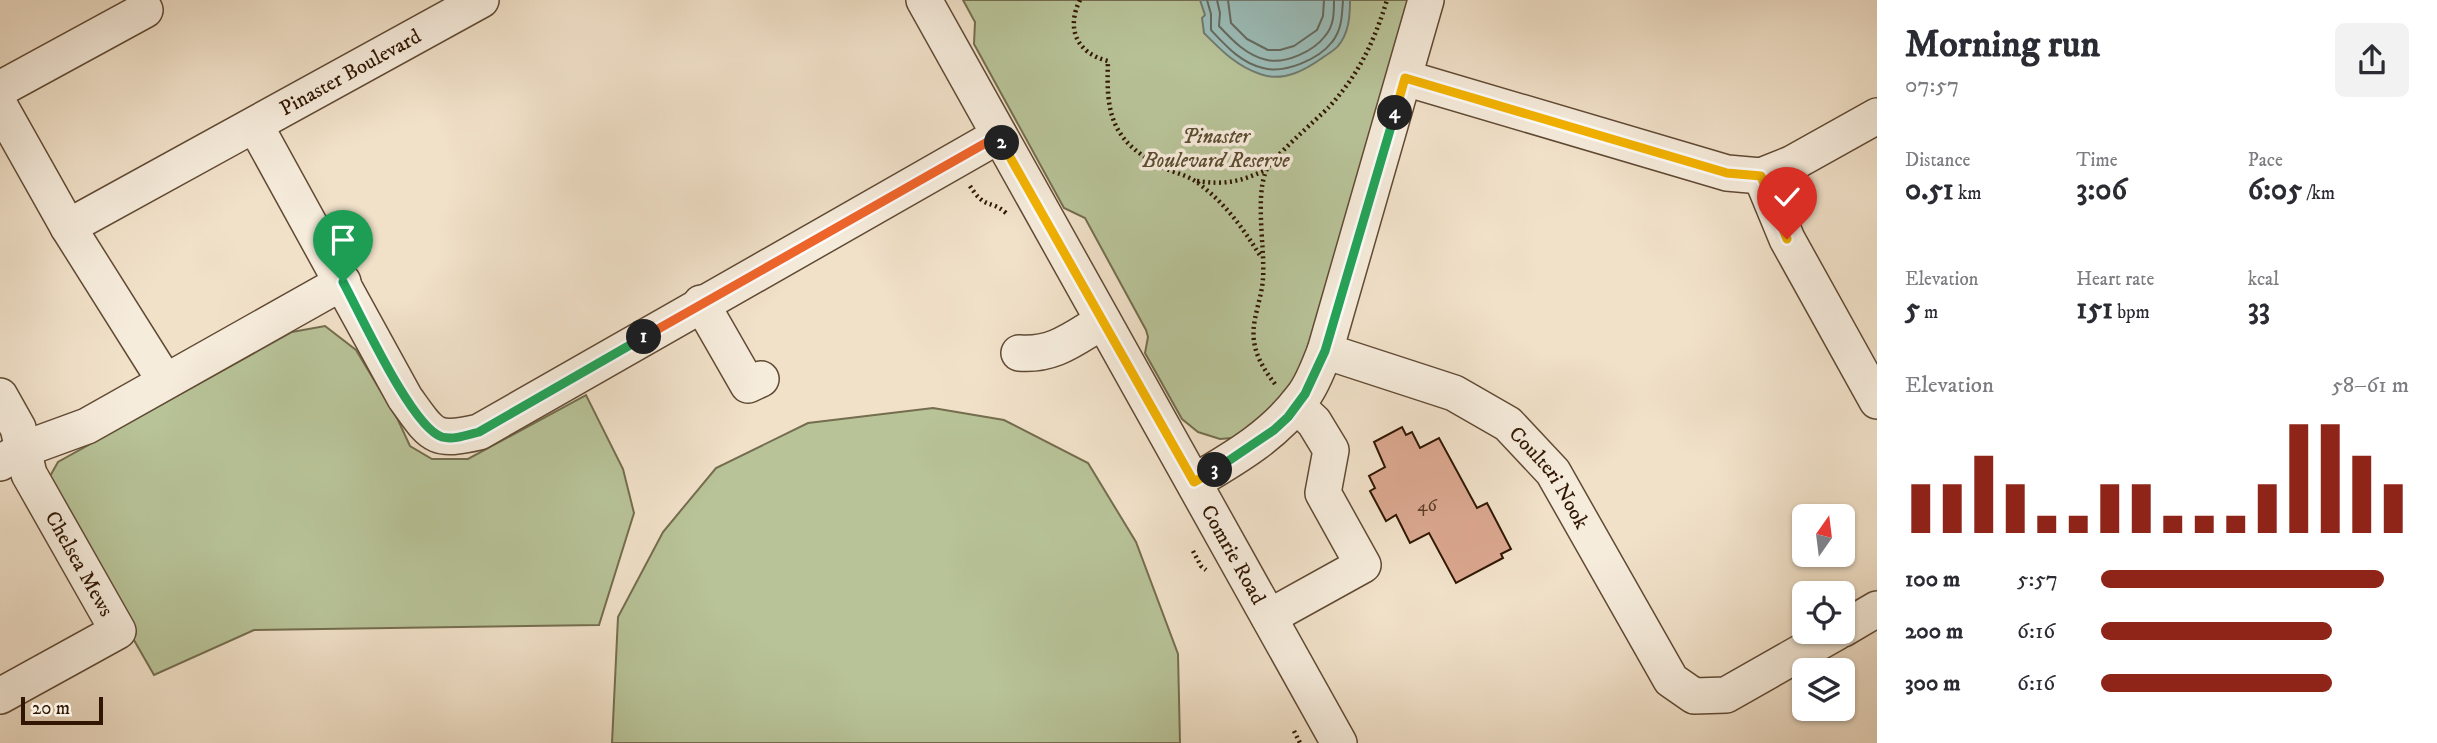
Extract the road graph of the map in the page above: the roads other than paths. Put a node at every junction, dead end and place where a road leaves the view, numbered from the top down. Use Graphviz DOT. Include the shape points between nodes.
graph roads {
  1 [pos="481,0"];
  2 [pos="924,0"];
  3 [pos="1426,0"];
  4 [pos="145,10"];
  5 [pos="1405,78"];
  6 [pos="0,89"];
  7 [pos="0,106"];
  8 [pos="1877,116"];
  9 [pos="255,125"];
  10 [pos="998,136"];
  11 [pos="1761,176"];
  12 [pos="68,227"];
  13 [pos="343,282"];
  14 [pos="701,303"];
  15 [pos="1103,321"];
  16 [pos="1325,351"];
  17 [pos="1019,353"];
  18 [pos="761,379"];
  19 [pos="165,380"];
  20 [pos="0,396"];
  21 [pos="1287,397"];
  22 [pos="1877,401"];
  23 [pos="12,456"];
  24 [pos="1194,482"];
  25 [pos="1877,609"];
  26 [pos="1269,617"];
  27 [pos="1855,622"];
  28 [pos="1816,644"];
  29 [pos="0,696"];
  30 [pos="1339,743"];
  1 -- 9 [label="street, Pinaster Boulevard"];
  2 -- 10 [label="street, Comrie Road"];
  3 -- 5 [label="street"];
  4 -- 6 [label="street"];
  5 -- 11 [label="street" via="1727,173"];
  5 -- 16 [label="street"];
  7 -- 12 [label="street"];
  8 -- 11 [label="street"];
  9 -- 12 [label="street, Pinaster Boulevard"];
  9 -- 13 [label="street"];
  10 -- 14 [label="street"];
  10 -- 15 [label="street, Comrie Road"];
  11 -- 22 [label="street" via="1787,239"];
  12 -- 19 [label="street"];
  13 -- 14 [label="street" via="405,398 429,429 452,438 479,432"];
  13 -- 19 [label="street"];
  14 -- 18 [label="street" via="748,385"];
  15 -- 17 [label="street" via="1056,348"];
  15 -- 24 [label="street, Comrie Road"];
  16 -- 21 [label="street" via="1305,394"];
  16 -- 28 [label="street, Coulteri Nook" via="1454,393 1508,424 1553,472 1671,680 1694,696 1726,695"];
  19 -- 23 [label="street" via="87,426"];
  20 -- 23 [label="street" via="18,428"];
  21 -- 24 [label="street" via="1288,417 1274,430"];
  21 -- 26 [label="street" via="1314,422 1331,450 1323,493 1363,565"];
  23 -- 29 [label="street, Chelsea Mews" via="30,474 118,631"];
  24 -- 26 [label="street, Comrie Road"];
  25 -- 27 [label="street"];
  26 -- 30 [label="street, Comrie Road"];
}
